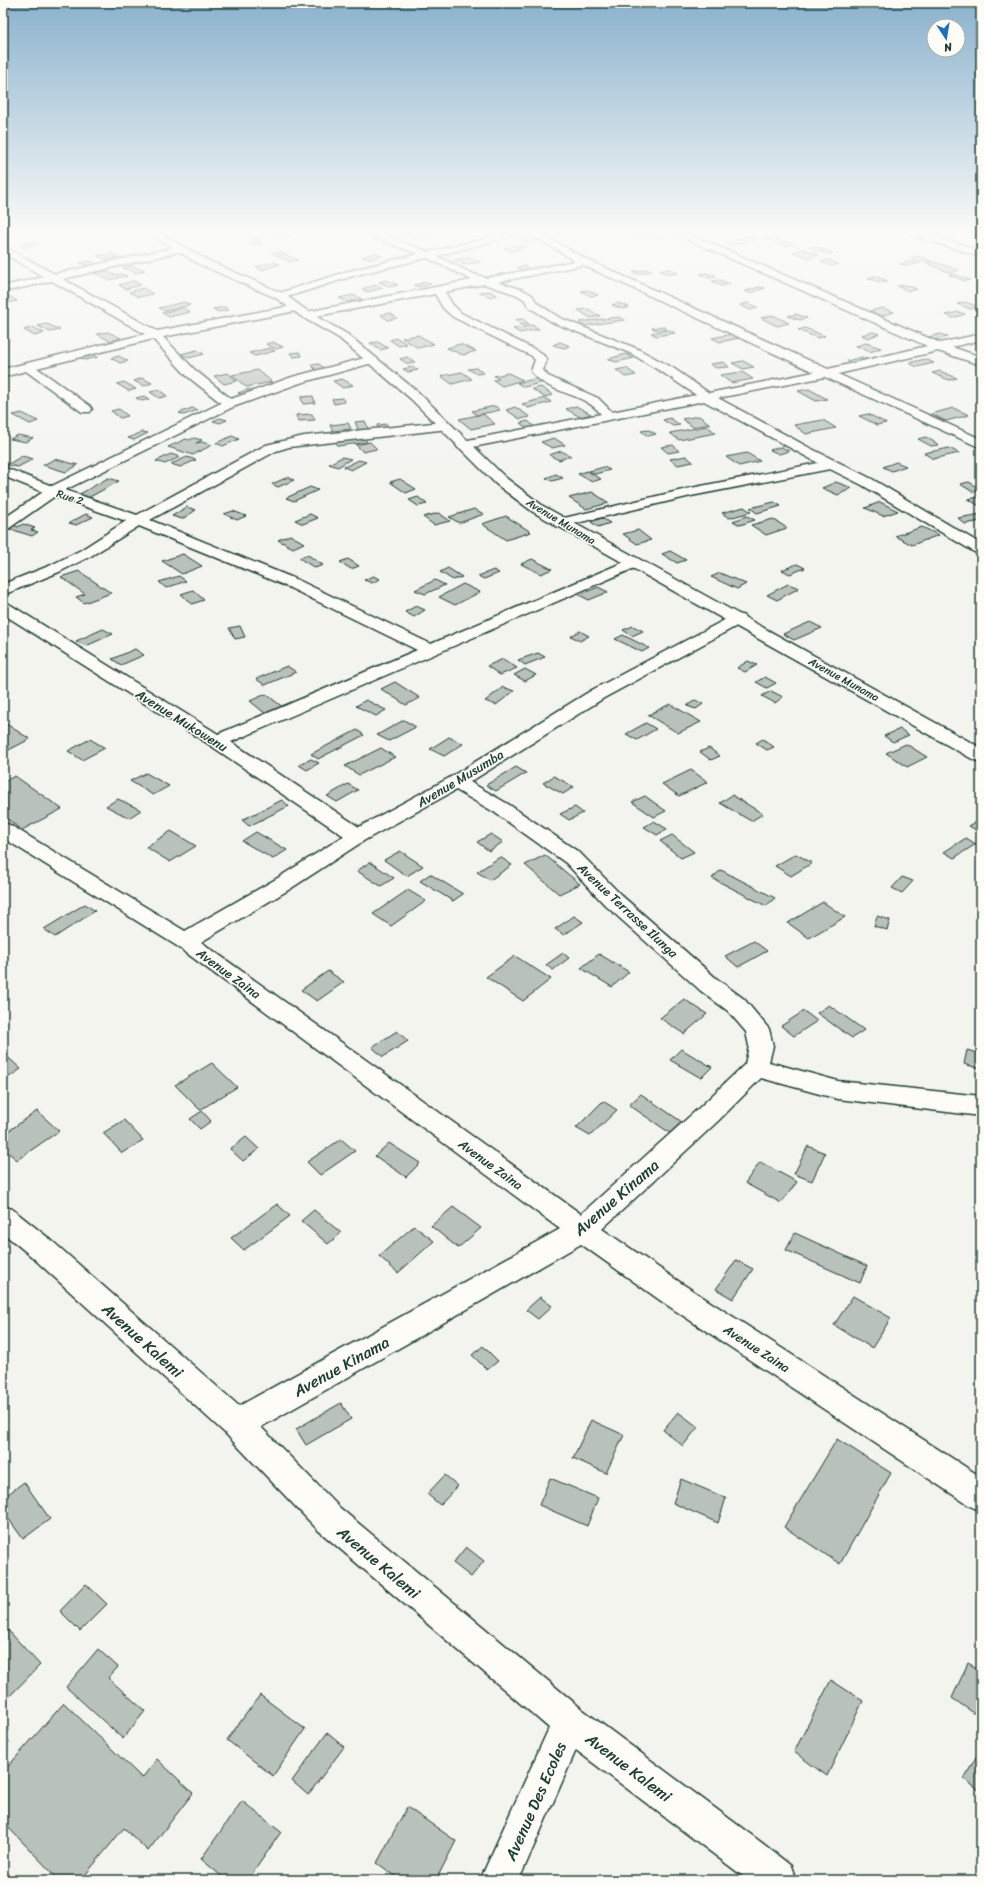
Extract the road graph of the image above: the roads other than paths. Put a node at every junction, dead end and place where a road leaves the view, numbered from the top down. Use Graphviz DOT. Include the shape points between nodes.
graph roads {
  1 [pos="127,320"];
  2 [pos="251,320"];
  3 [pos="315,320"];
  4 [pos="467,320"];
  5 [pos="556,320"];
  6 [pos="711,320"];
  7 [pos="877,320"];
  8 [pos="155,335"];
  9 [pos="981,337"];
  10 [pos="936,346"];
  11 [pos="372,360"];
  12 [pos="981,361"];
  13 [pos="27,366"];
  14 [pos="3,373"];
  15 [pos="828,373"];
  16 [pos="708,398"];
  17 [pos="229,404"];
  18 [pos="86,409"];
  19 [pos="609,416"];
  20 [pos="443,426"];
  21 [pos="981,444"];
  22 [pos="463,445"];
  23 [pos="834,464"];
  24 [pos="3,472"];
  25 [pos="53,491"];
  26 [pos="138,520"];
  27 [pos="560,522"];
  28 [pos="3,526"];
  29 [pos="981,550"];
  30 [pos="634,562"];
  31 [pos="3,604"];
  32 [pos="738,619"];
  33 [pos="429,649"];
  34 [pos="217,741"];
  35 [pos="981,756"];
  36 [pos="456,782"];
  37 [pos="3,829"];
  38 [pos="358,836"];
  39 [pos="184,941"];
  40 [pos="756,1068"];
  41 [pos="981,1106"];
  42 [pos="3,1217"];
  43 [pos="582,1230"];
  44 [pos="237,1424"];
  45 [pos="981,1494"];
  46 [pos="570,1723"];
  47 [pos="499,1880"];
  48 [pos="777,1880"];
  1 -- 8 [label="street"];
  2 -- 8 [label="street"];
  3 -- 11 [label="street, Avenue Munama" via="343,336"];
  4 -- 19 [label="street" via="536,354 541,358 538,371 541,376 586,396"];
  5 -- 16 [label="street" via="634,351"];
  6 -- 15 [label="street"];
  7 -- 10 [label="street"];
  8 -- 13 [label="street"];
  8 -- 17 [label="street" via="191,373"];
  9 -- 10 [label="street"];
  10 -- 12 [label="street"];
  10 -- 15 [label="street"];
  11 -- 17 [label="street" via="296,380"];
  11 -- 20 [label="street, Avenue Munama" via="415,396"];
  13 -- 14 [label="street"];
  13 -- 18 [label="street"];
  15 -- 16 [label="street"];
  15 -- 21 [label="street"];
  16 -- 19 [label="street"];
  16 -- 23 [label="street"];
  17 -- 25 [label="street"];
  19 -- 22 [label="street"];
  20 -- 22 [label="street, Avenue Munama"];
  20 -- 26 [label="street" via="287,443 271,448 211,479"];
  22 -- 27 [label="street, Avenue Munama" via="501,481"];
  23 -- 27 [label="street" via="691,492"];
  23 -- 29 [label="street"];
  24 -- 25 [label="street, Rue 2"];
  25 -- 26 [label="street, Rue 2"];
  25 -- 28 [label="street"];
  26 -- 31 [label="street" via="54,569"];
  26 -- 33 [label="street, Rue 2" via="292,583"];
  27 -- 30 [label="street, Avenue Munama"];
  30 -- 32 [label="street, Avenue Munama"];
  30 -- 33 [label="street"];
  31 -- 34 [label="street, Avenue Mukowenu"];
  32 -- 35 [label="street, Avenue Munama"];
  32 -- 36 [label="street, Avenue Musumba" via="598,694"];
  33 -- 34 [label="street"];
  34 -- 38 [label="street, Avenue Mukowenu"];
  36 -- 38 [label="street, Avenue Musumba"];
  36 -- 40 [label="street, Avenue Terrasse Ilunga" via="502,808 573,858 613,900 708,985 736,1005 757,1029 761,1046"];
  37 -- 39 [label="street, Avenue Zaina"];
  38 -- 39 [label="street, Avenue Musumba" via="283,884"];
  39 -- 43 [label="street, Avenue Zaina"];
  40 -- 41 [label="street" via="838,1090"];
  40 -- 43 [label="street, Avenue Kinama"];
  42 -- 44 [label="street, Avenue Kalemi"];
  43 -- 44 [label="street, Avenue Kinama"];
  43 -- 45 [label="street, Avenue Zaina" via="674,1294"];
  44 -- 46 [label="street, Avenue Kalemi" via="329,1520"];
  46 -- 47 [label="street, Avenue Des Ecoles"];
  46 -- 48 [label="street, Avenue Kalemi" via="749,1856"];
}
